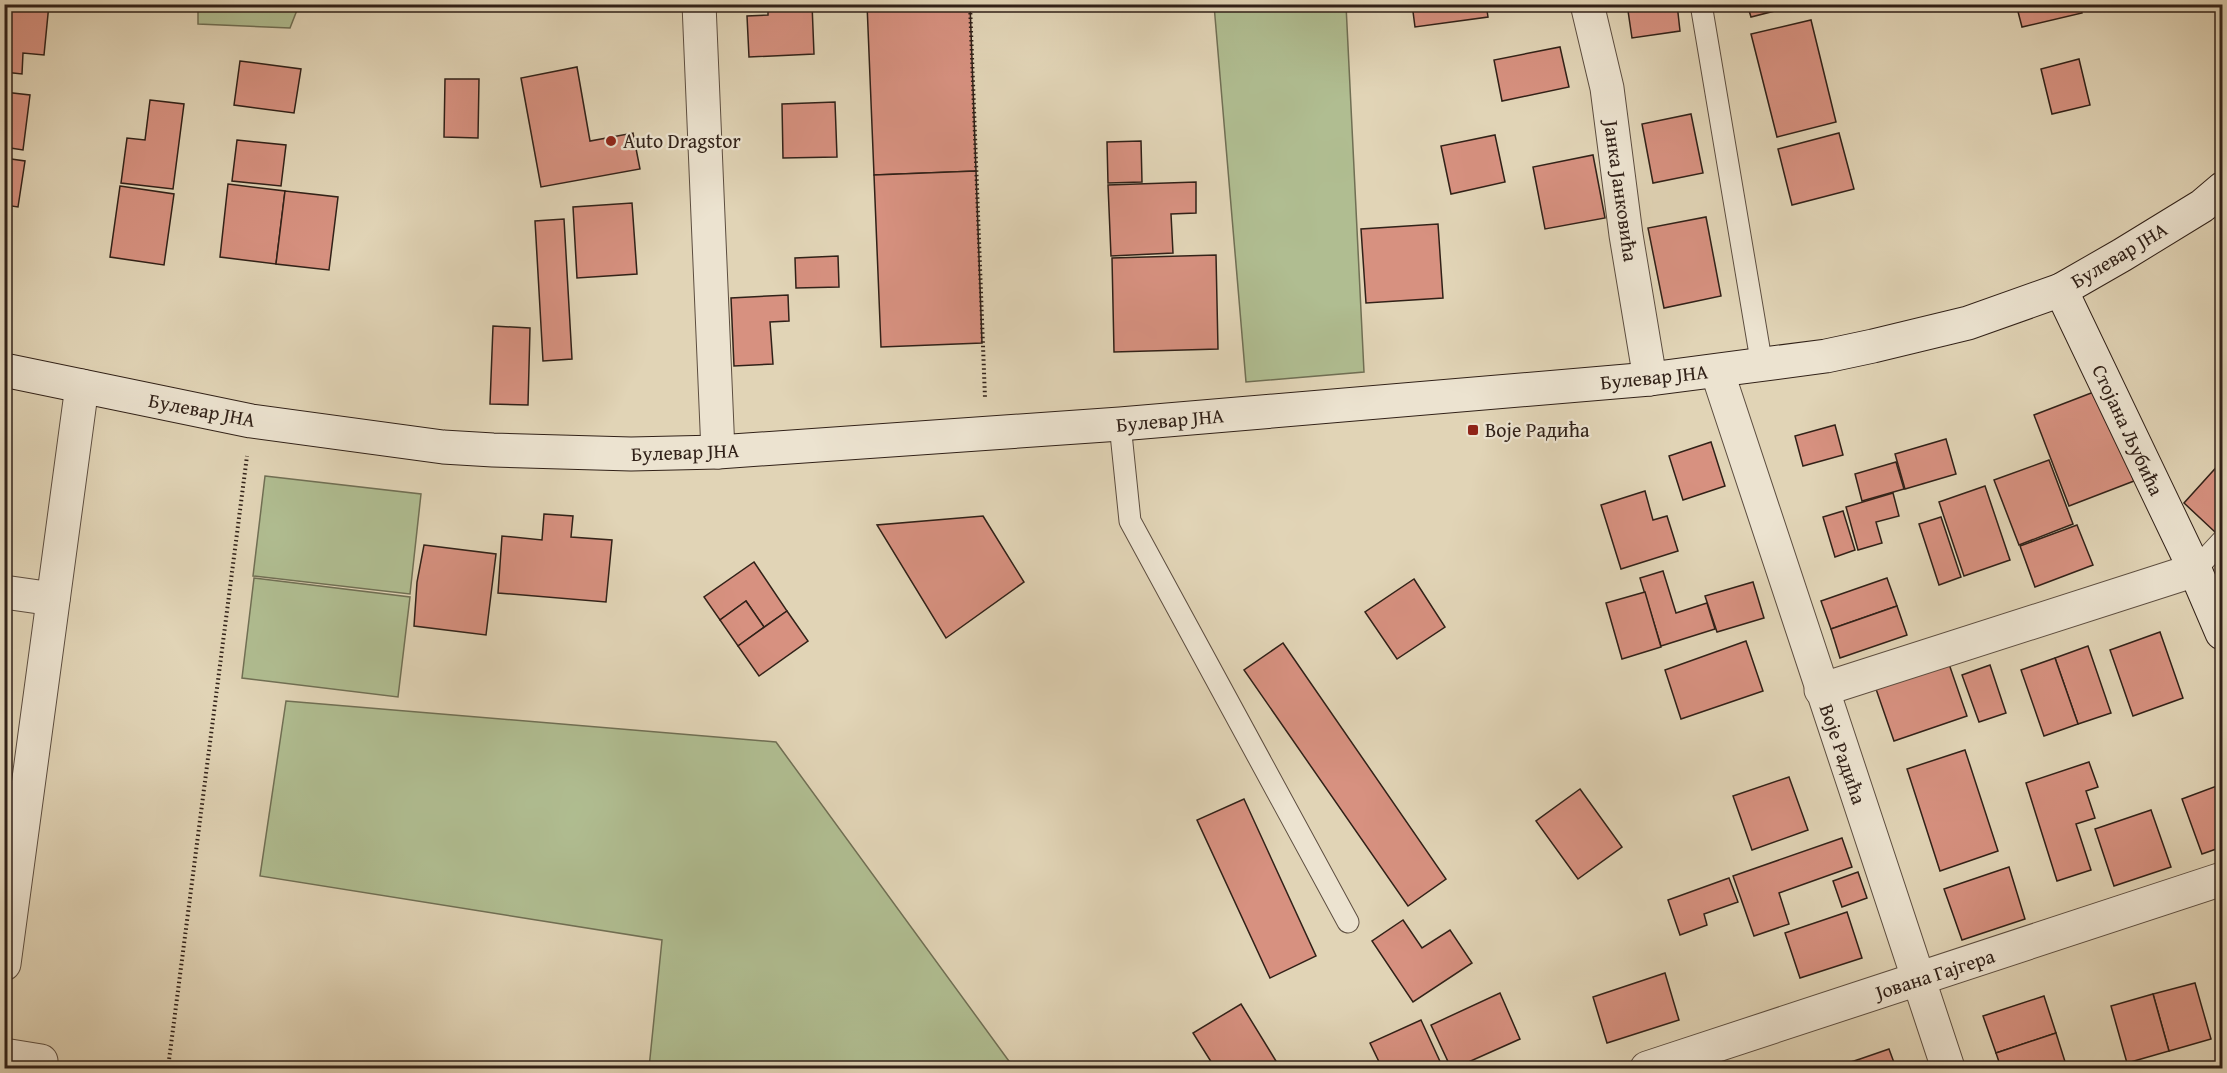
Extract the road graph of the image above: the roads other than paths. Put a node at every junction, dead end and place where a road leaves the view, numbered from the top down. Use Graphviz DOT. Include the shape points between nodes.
graph roads {
  1 [pos="699,4"];
  2 [pos="1587,4"];
  3 [pos="1701,4"];
  4 [pos="2223,189"];
  5 [pos="2061,290"];
  6 [pos="1762,366"];
  7 [pos="4,370"];
  8 [pos="1717,371"];
  9 [pos="1650,379"];
  10 [pos="82,386"];
  11 [pos="1120,424"];
  12 [pos="718,452"];
  13 [pos="2223,541"];
  14 [pos="2195,570"];
  15 [pos="4,592"];
  16 [pos="53,599"];
  17 [pos="2223,633"];
  18 [pos="1821,690"];
  19 [pos="2223,879"];
  20 [pos="1348,922"];
  21 [pos="4,964"];
  22 [pos="1918,980"];
  23 [pos="4,1055"];
  24 [pos="41,1061"];
  25 [pos="1647,1068"];
  26 [pos="1948,1068"];
  1 -- 12 [label="street"];
  2 -- 9 [label="street, Јанка Јанковића" via="1607,88"];
  3 -- 6 [label="lane"];
  4 -- 5 [label="street, Булевар ЈНА" via="2202,206"];
  5 -- 6 [label="street, Булевар ЈНА" via="1968,323 1845,352"];
  5 -- 14 [label="street, Стојана Љубића"];
  6 -- 8 [label="street, Булевар ЈНА"];
  7 -- 10 [label="street, Булевар ЈНА"];
  8 -- 9 [label="street, Булевар ЈНА"];
  8 -- 18 [label="street, Воје Радића"];
  9 -- 11 [label="street, Булевар ЈНА"];
  10 -- 12 [label="street, Булевар ЈНА" via="251,420 443,447 585,453"];
  10 -- 16 [label="street"];
  11 -- 12 [label="street, Булевар ЈНА"];
  11 -- 20 [label="lane" via="1130,520"];
  13 -- 14 [label="lane"];
  14 -- 17 [label="street, Стојана Љубића"];
  14 -- 18 [label="street"];
  15 -- 16 [label="street"];
  16 -- 21 [label="street"];
  18 -- 22 [label="street, Воје Радића"];
  19 -- 22 [label="street, Јована Гајгера"];
  22 -- 25 [label="street, Јована Гајгера"];
  22 -- 26 [label="street, Воје Радића"];
  23 -- 24 [label="street"];
}
